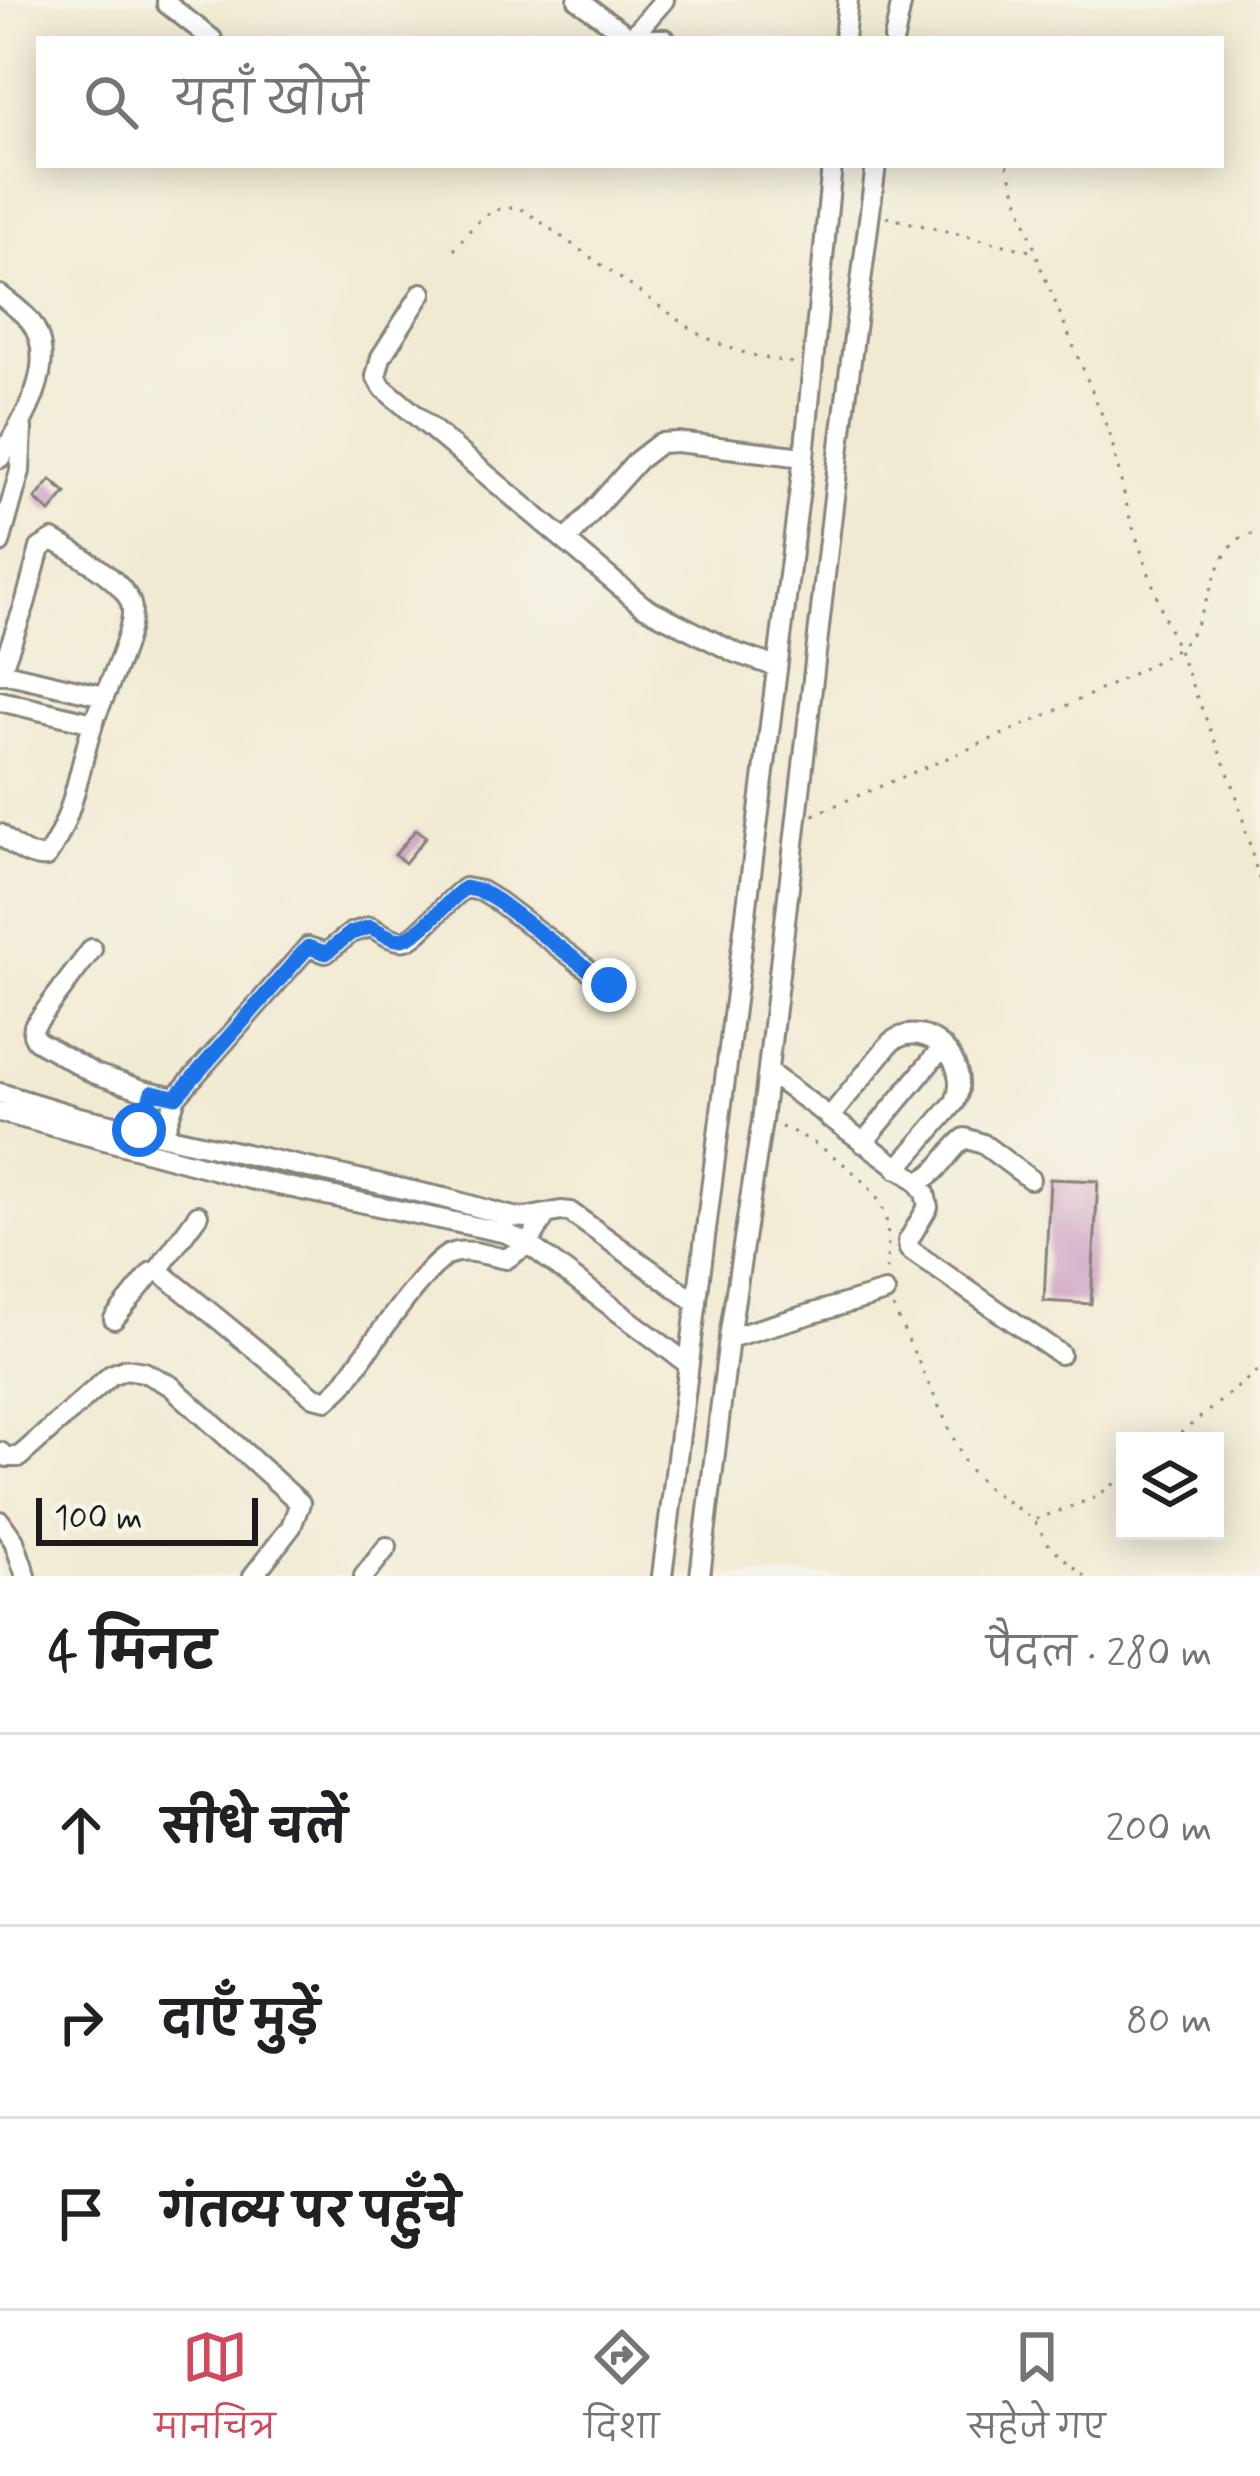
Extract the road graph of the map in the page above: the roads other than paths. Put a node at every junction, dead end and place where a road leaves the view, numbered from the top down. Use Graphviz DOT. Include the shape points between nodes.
graph roads {
  1 [pos="167,0"];
  2 [pos="578,0"];
  3 [pos="664,0"];
  4 [pos="848,0"];
  5 [pos="902,0"];
  6 [pos="208,36"];
  7 [pos="628,36"];
  8 [pos="633,36"];
  9 [pos="844,36"];
  10 [pos="895,36"];
  11 [pos="832,168"];
  12 [pos="877,168"];
  13 [pos="422,293"];
  14 [pos="0,295"];
  15 [pos="22,423"];
  16 [pos="804,457"];
  17 [pos="0,458"];
  18 [pos="566,541"];
  19 [pos="0,543"];
  20 [pos="777,667"];
  21 [pos="0,673"];
  22 [pos="104,696"];
  23 [pos="0,700"];
  24 [pos="93,723"];
  25 [pos="0,834"];
  26 [pos="92,949"];
  27 [pos="609,985"];
  28 [pos="731,1030"];
  29 [pos="772,1032"];
  30 [pos="942,1048"];
  31 [pos="768,1072"];
  32 [pos="152,1092"];
  33 [pos="0,1093"];
  34 [pos="176,1097"];
  35 [pos="0,1112"];
  36 [pos="829,1118"];
  37 [pos="139,1130"];
  38 [pos="109,1133"];
  39 [pos="164,1136"];
  40 [pos="863,1143"];
  41 [pos="897,1168"];
  42 [pos="1030,1179"];
  43 [pos="916,1181"];
  44 [pos="546,1214"];
  45 [pos="198,1215"];
  46 [pos="528,1244"];
  47 [pos="158,1270"];
  48 [pos="885,1292"];
  49 [pos="697,1303"];
  50 [pos="114,1319"];
  51 [pos="729,1337"];
  52 [pos="1060,1354"];
  53 [pos="688,1364"];
  54 [pos="0,1452"];
  55 [pos="0,1521"];
  56 [pos="387,1547"];
  57 [pos="26,1576"];
  58 [pos="253,1576"];
  59 [pos="364,1576"];
  60 [pos="662,1576"];
  61 [pos="700,1576"];
  1 -- 6 [label="street"];
  2 -- 7 [label="street"];
  3 -- 8 [label="street"];
  4 -- 9 [label="street"];
  5 -- 10 [label="street"];
  11 -- 16 [label="street"];
  12 -- 29 [label="street"];
  13 -- 18 [label="street" via="381,357 382,387"];
  14 -- 15 [label="street" via="28,318 41,343"];
  15 -- 17 [label="street"];
  15 -- 19 [label="street" via="20,471"];
  16 -- 18 [label="street" via="661,443"];
  16 -- 20 [label="street"];
  18 -- 20 [label="street" via="643,605"];
  20 -- 28 [label="street"];
  21 -- 22 [label="street"];
  21 -- 22 [label="street" via="40,548 53,539 123,590 132,607"];
  22 -- 24 [label="street"];
  23 -- 24 [label="street"];
  24 -- 25 [label="street" via="59,840 46,857"];
  26 -- 32 [label="street" via="33,1034 93,1073"];
  27 -- 34 [label="street" via="499,902 465,888 406,940 370,927 326,953 308,947"];
  28 -- 29 [label="street"];
  28 -- 49 [label="street"];
  29 -- 31 [label="street"];
  30 -- 36 [label="street" via="922,1034 900,1036"];
  30 -- 40 [label="street"];
  30 -- 41 [label="street" via="958,1067 961,1089"];
  31 -- 36 [label="street"];
  31 -- 51 [label="street"];
  32 -- 34 [label="street"];
  32 -- 37 [label="street"];
  33 -- 38 [label="street"];
  34 -- 39 [label="street"];
  35 -- 38 [label="street"];
  36 -- 40 [label="street"];
  37 -- 38 [label="street"];
  37 -- 39 [label="street"];
  38 -- 46 [label="street" via="250,1179"];
  39 -- 44 [label="street" via="513,1217"];
  40 -- 41 [label="street"];
  41 -- 43 [label="street"];
  42 -- 43 [label="street" via="965,1138 930,1177"];
  43 -- 52 [label="street" via="928,1207 909,1249"];
  44 -- 46 [label="street"];
  44 -- 49 [label="street" via="580,1217"];
  45 -- 47 [label="street"];
  46 -- 47 [label="street" via="506,1259 466,1251 440,1260 328,1400 314,1397"];
  46 -- 53 [label="street"];
  47 -- 50 [label="street"];
  48 -- 51 [label="street"];
  49 -- 53 [label="street"];
  51 -- 61 [label="street"];
  53 -- 60 [label="street"];
  54 -- 58 [label="street" via="19,1457 111,1375 144,1372 171,1386 300,1503 292,1527"];
  55 -- 57 [label="street"];
  56 -- 59 [label="street"];
}
